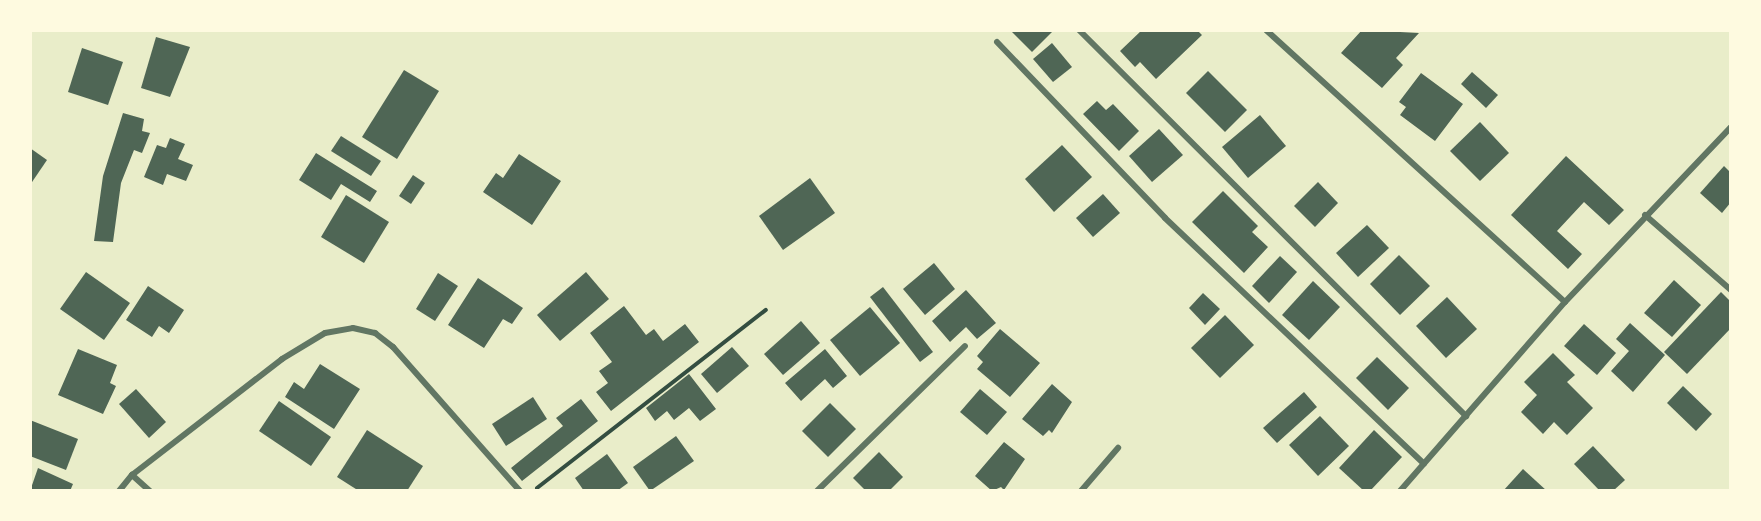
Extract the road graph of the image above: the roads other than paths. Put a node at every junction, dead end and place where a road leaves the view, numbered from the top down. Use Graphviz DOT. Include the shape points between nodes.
graph roads {
  1 [pos="1079,30"];
  2 [pos="1266,30"];
  3 [pos="997,42"];
  4 [pos="1731,127"];
  5 [pos="1645,215"];
  6 [pos="1731,290"];
  7 [pos="1565,302"];
  8 [pos="966,346"];
  9 [pos="1466,416"];
  10 [pos="1118,448"];
  11 [pos="1424,464"];
  12 [pos="132,475"];
  13 [pos="119,491"];
  14 [pos="150,491"];
  15 [pos="520,491"];
  16 [pos="817,491"];
  17 [pos="1081,491"];
  18 [pos="1400,491"];
  1 -- 9 [label="street"];
  2 -- 7 [label="street"];
  3 -- 11 [label="street" via="1165,218"];
  4 -- 5 [label="street"];
  5 -- 6 [label="street"];
  5 -- 7 [label="street"];
  7 -- 9 [label="street"];
  8 -- 16 [label="street"];
  9 -- 11 [label="street"];
  10 -- 17 [label="street"];
  11 -- 18 [label="street"];
  12 -- 13 [label="street"];
  12 -- 14 [label="street"];
  12 -- 15 [label="street" via="282,359 325,333 364,328 393,347"];
}
